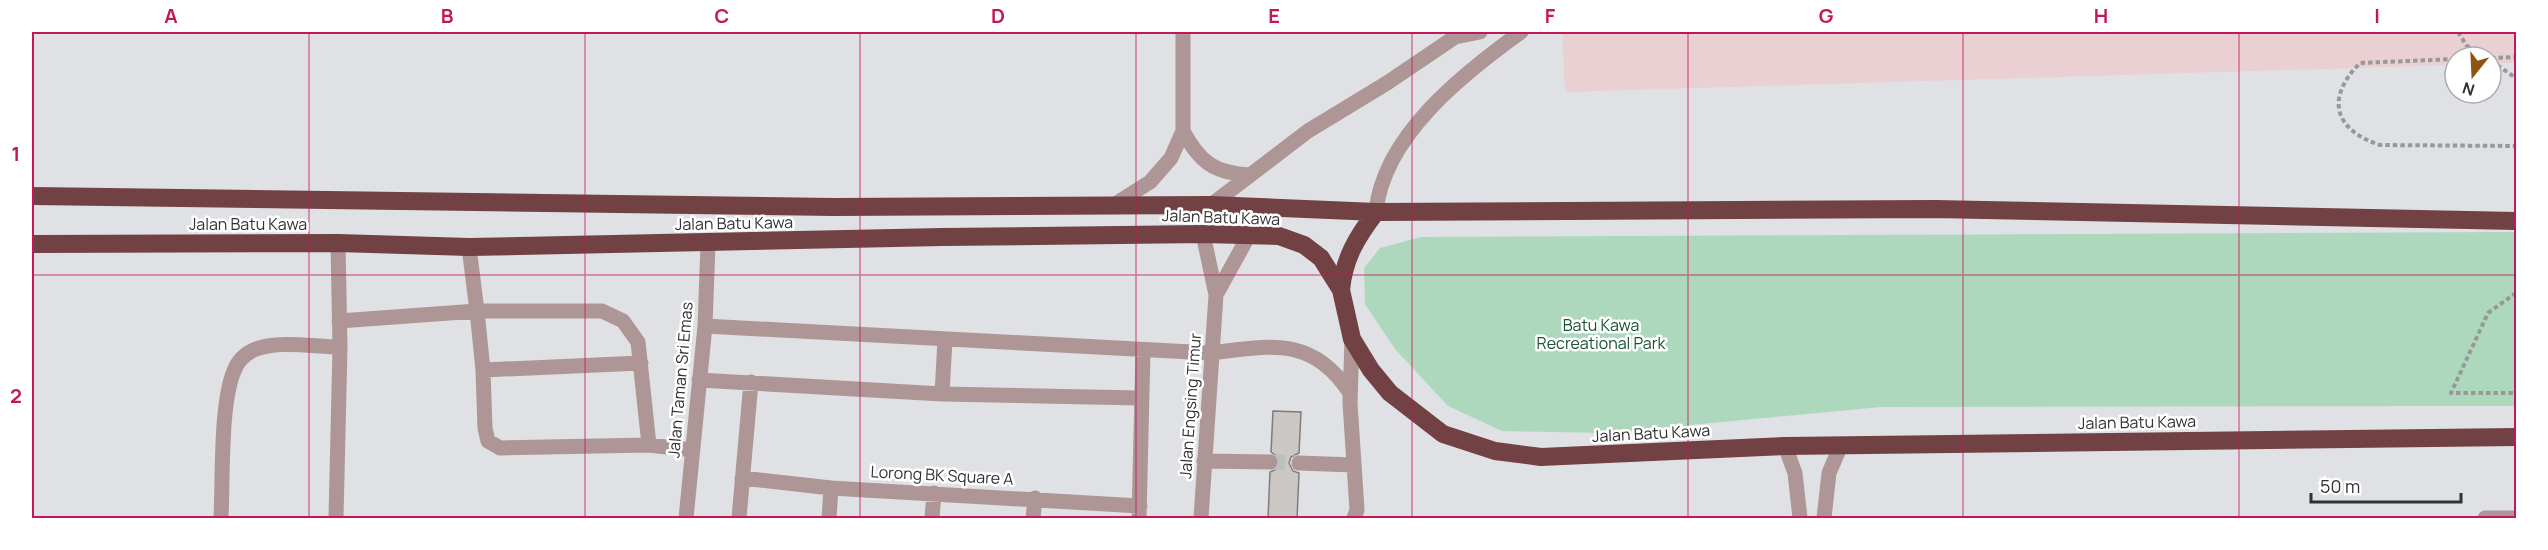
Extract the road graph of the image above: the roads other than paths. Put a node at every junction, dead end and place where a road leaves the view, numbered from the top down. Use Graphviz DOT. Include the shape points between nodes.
graph roads {
  1 [pos="1183,32"];
  2 [pos="1480,32"];
  3 [pos="1521,32"];
  4 [pos="1183,131"];
  5 [pos="1251,175"];
  6 [pos="32,196"];
  7 [pos="1210,205"];
  8 [pos="1112,206"];
  9 [pos="1376,212"];
  10 [pos="2517,221"];
  11 [pos="1203,234"];
  12 [pos="1249,235"];
  13 [pos="338,243"];
  14 [pos="708,244"];
  15 [pos="32,245"];
  16 [pos="469,247"];
  17 [pos="1341,290"];
  18 [pos="1216,295"];
  19 [pos="477,311"];
  20 [pos="339,321"];
  21 [pos="705,326"];
  22 [pos="1352,339"];
  23 [pos="945,340"];
  24 [pos="340,347"];
  25 [pos="1143,351"];
  26 [pos="1210,353"];
  27 [pos="641,363"];
  28 [pos="483,370"];
  29 [pos="699,380"];
  30 [pos="751,382"];
  31 [pos="1350,393"];
  32 [pos="942,394"];
  33 [pos="1140,398"];
  34 [pos="2517,437"];
  35 [pos="650,445"];
  36 [pos="1841,445"];
  37 [pos="1785,446"];
  38 [pos="692,450"];
  39 [pos="1204,461"];
  40 [pos="1270,462"];
  41 [pos="1299,463"];
  42 [pos="1354,465"];
  43 [pos="742,478"];
  44 [pos="831,488"];
  45 [pos="934,493"];
  46 [pos="1035,498"];
  47 [pos="1139,512"];
  48 [pos="1359,516"];
  49 [pos="2499,518"];
  50 [pos="2517,518"];
  51 [pos="221,519"];
  52 [pos="336,519"];
  53 [pos="686,519"];
  54 [pos="739,519"];
  55 [pos="829,519"];
  56 [pos="933,519"];
  57 [pos="1033,519"];
  58 [pos="1201,519"];
  59 [pos="1800,519"];
  60 [pos="1824,519"];
  61 [pos="2485,519"];
  1 -- 4 [label="street"];
  2 -- 5 [label="street" via="1455,37 1308,131"];
  3 -- 9 [label="street" via="1477,64 1427,110 1392,164"];
  4 -- 5 [label="street" via="1196,154 1217,169 1228,174"];
  4 -- 8 [label="street" via="1171,158 1150,182"];
  5 -- 7 [label="street"];
  6 -- 8 [label="highway, Jalan Batu Kawa" via="834,207"];
  7 -- 8 [label="highway, Jalan Batu Kawa"];
  7 -- 9 [label="highway, Jalan Batu Kawa"];
  9 -- 10 [label="highway, Jalan Batu Kawa" via="1935,209"];
  9 -- 17 [label="highway" via="1352,247 1343,269"];
  11 -- 12 [label="highway, Jalan Batu Kawa"];
  11 -- 14 [label="highway, Jalan Batu Kawa"];
  11 -- 18 [label="street, Jalan Engsing Timur"];
  12 -- 17 [label="highway, Jalan Batu Kawa" via="1279,236 1304,245 1321,258"];
  12 -- 18 [label="street, Jalan Engsing Timur"];
  13 -- 15 [label="highway, Jalan Batu Kawa"];
  13 -- 16 [label="highway, Jalan Batu Kawa"];
  13 -- 20 [label="street"];
  14 -- 16 [label="highway, Jalan Batu Kawa"];
  14 -- 21 [label="street, Jalan Taman Sri Emas"];
  16 -- 19 [label="street"];
  17 -- 22 [label="highway, Jalan Batu Kawa"];
  18 -- 26 [label="street, Jalan Engsing Timur"];
  19 -- 20 [label="street"];
  19 -- 27 [label="street" via="602,311 622,321 633,335"];
  19 -- 28 [label="street"];
  20 -- 24 [label="street"];
  21 -- 23 [label="street"];
  21 -- 29 [label="street, Jalan Taman Sri Emas"];
  22 -- 31 [label="street"];
  22 -- 37 [label="highway, Jalan Batu Kawa" via="1371,370 1410,411 1443,434 1495,451 1541,457"];
  23 -- 25 [label="street"];
  23 -- 32 [label="street"];
  24 -- 51 [label="street" via="257,348 242,357 227,400"];
  24 -- 52 [label="street"];
  25 -- 26 [label="street"];
  25 -- 33 [label="street"];
  26 -- 31 [label="street" via="1282,346 1305,351 1338,374"];
  26 -- 39 [label="street, Jalan Engsing Timur"];
  27 -- 28 [label="street"];
  27 -- 35 [label="street"];
  28 -- 35 [label="street" via="485,428 488,441 500,448"];
  29 -- 30 [label="street"];
  29 -- 38 [label="street, Jalan Taman Sri Emas"];
  30 -- 32 [label="street"];
  30 -- 43 [label="street"];
  31 -- 42 [label="street"];
  32 -- 33 [label="street"];
  33 -- 47 [label="street"];
  34 -- 36 [label="highway, Jalan Batu Kawa"];
  35 -- 38 [label="street"];
  36 -- 37 [label="highway, Jalan Batu Kawa"];
  36 -- 60 [label="street" via="1829,473"];
  37 -- 59 [label="street" via="1795,473"];
  38 -- 53 [label="street, Jalan Taman Sri Emas"];
  39 -- 40 [label="street"];
  39 -- 58 [label="street, Jalan Engsing Timur"];
  41 -- 42 [label="street"];
  42 -- 48 [label="street"];
  43 -- 44 [label="street, Lorong BK Square A"];
  43 -- 54 [label="street"];
  44 -- 45 [label="street, Lorong BK Square A"];
  44 -- 55 [label="street"];
  45 -- 46 [label="street, Lorong BK Square A"];
  45 -- 56 [label="street"];
  46 -- 47 [label="street, Lorong BK Square A"];
  46 -- 57 [label="street"];
  49 -- 50 [label="street"];
  49 -- 61 [label="street"];
}
